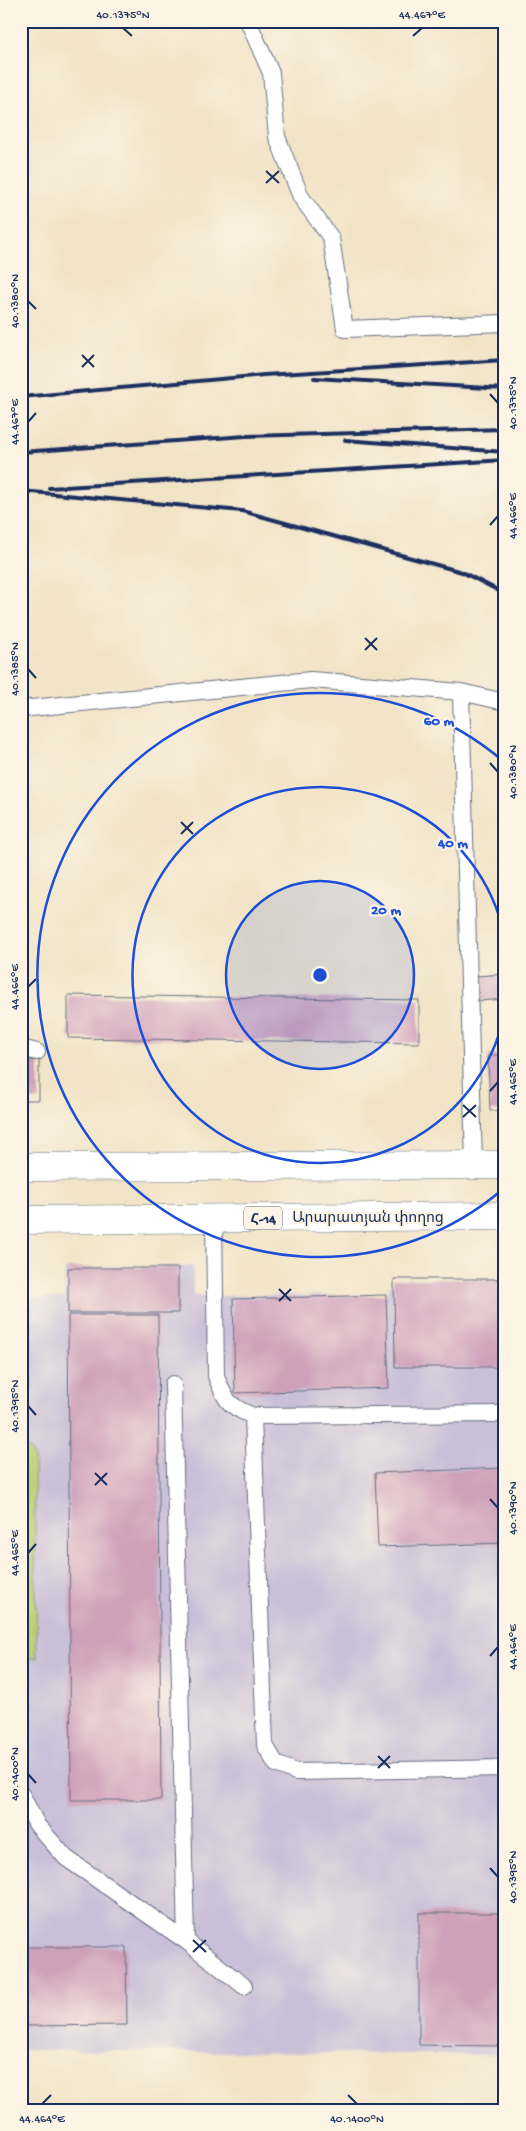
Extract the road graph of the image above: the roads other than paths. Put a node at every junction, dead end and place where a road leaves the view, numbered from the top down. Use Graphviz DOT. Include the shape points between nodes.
graph roads {
  1 [pos="248,21"];
  2 [pos="505,323"];
  3 [pos="461,692"];
  4 [pos="505,702"];
  5 [pos="21,709"];
  6 [pos="474,1165"];
  7 [pos="505,1165"];
  8 [pos="21,1167"];
  9 [pos="505,1216"];
  10 [pos="214,1219"];
  11 [pos="21,1220"];
  12 [pos="173,1384"];
  13 [pos="505,1414"];
  14 [pos="253,1416"];
  15 [pos="505,1768"];
  16 [pos="21,1794"];
  17 [pos="186,1941"];
  18 [pos="244,1986"];
  1 -- 2 [label="lane" via="271,73 277,138 301,197 331,238 345,329"];
  3 -- 4 [label="lane"];
  3 -- 5 [label="lane" via="311,680"];
  3 -- 6 [label="lane"];
  6 -- 7 [label="main road"];
  6 -- 8 [label="main road"];
  9 -- 10 [label="main road, Արարատյան փողոց / Հ-14"];
  10 -- 11 [label="main road, Արարատյան փողոց / Հ-14"];
  10 -- 14 [label="lane" via="216,1376 225,1399 235,1409"];
  12 -- 17 [label="lane"];
  13 -- 14 [label="lane"];
  14 -- 15 [label="lane" via="265,1745 276,1764 296,1772"];
  16 -- 17 [label="lane" via="38,1824 66,1858"];
  17 -- 18 [label="lane"];
}
